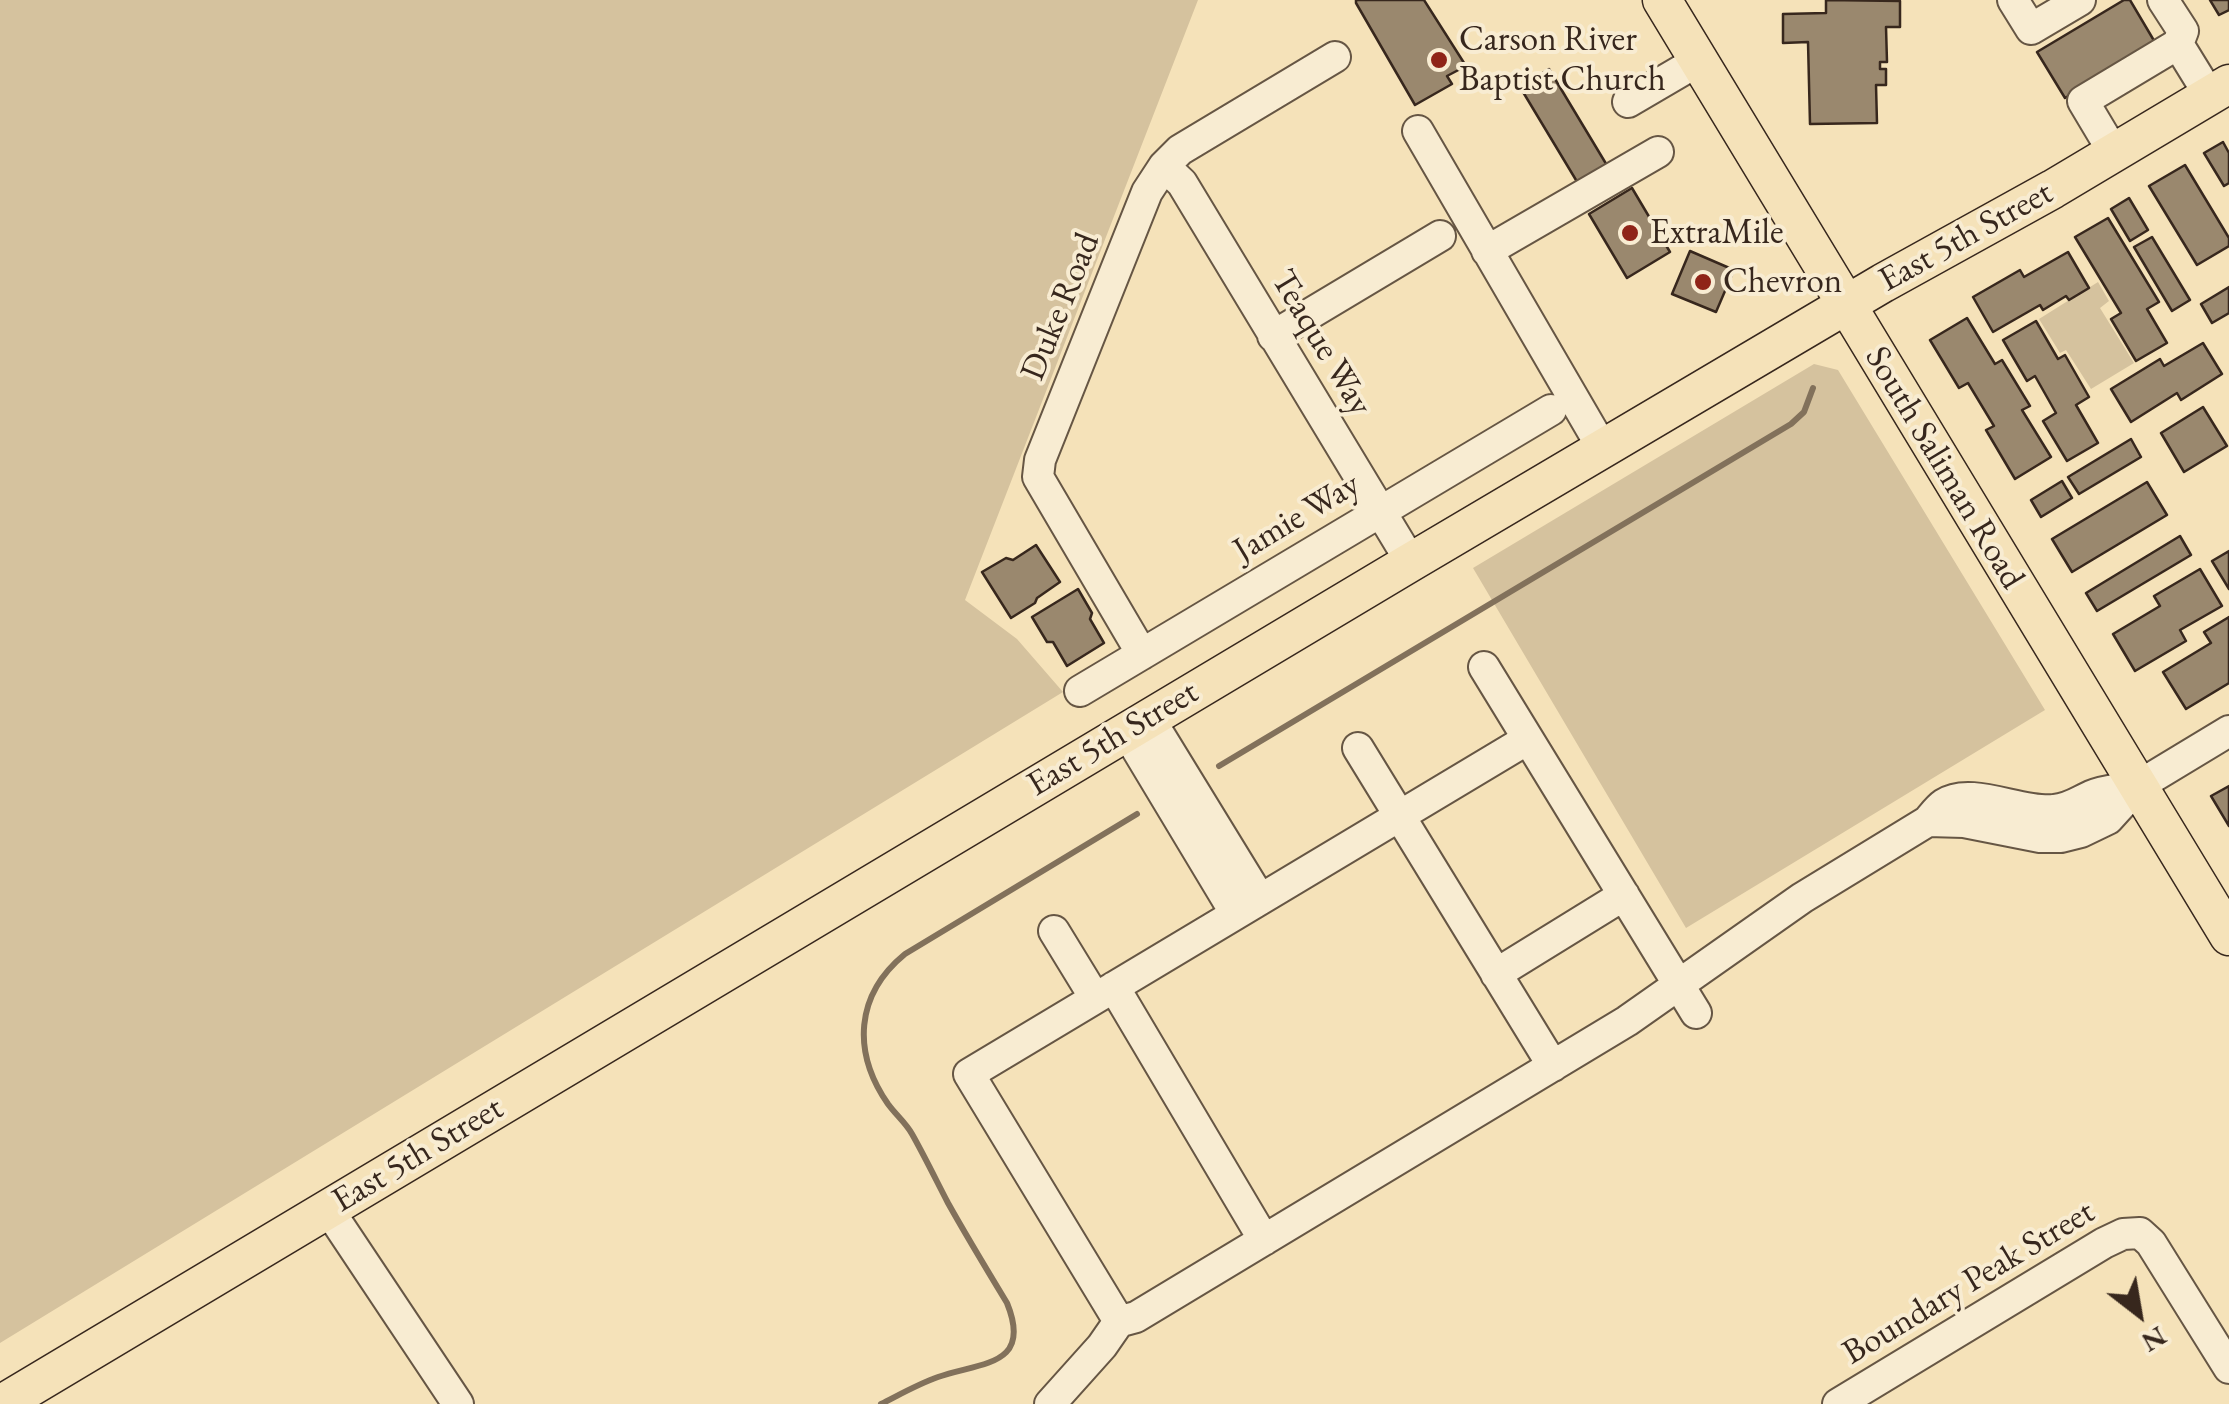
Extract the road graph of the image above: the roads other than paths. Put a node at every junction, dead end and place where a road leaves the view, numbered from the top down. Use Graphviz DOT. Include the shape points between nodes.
graph roads {
  1 [pos="1662,0"];
  2 [pos="2014,0"];
  3 [pos="2080,0"];
  4 [pos="2163,0"];
  5 [pos="2178,44"];
  6 [pos="1334,57"];
  7 [pos="1698,61"];
  8 [pos="2219,90"];
  9 [pos="1628,102"];
  10 [pos="1418,131"];
  11 [pos="1658,152"];
  12 [pos="2114,152"];
  13 [pos="1164,166"];
  14 [pos="1440,236"];
  15 [pos="1486,251"];
  16 [pos="1846,305"];
  17 [pos="1273,336"];
  18 [pos="1552,410"];
  19 [pos="1603,448"];
  20 [pos="1380,512"];
  21 [pos="1410,562"];
  22 [pos="1142,654"];
  23 [pos="1484,667"];
  24 [pos="1080,691"];
  25 [pos="1137,725"];
  26 [pos="2229,731"];
  27 [pos="1528,739"];
  28 [pos="1358,748"];
  29 [pos="2138,786"];
  30 [pos="1400,816"];
  31 [pos="1624,896"];
  32 [pos="1248,907"];
  33 [pos="1054,931"];
  34 [pos="2229,936"];
  35 [pos="1496,974"];
  36 [pos="1678,985"];
  37 [pos="1104,993"];
  38 [pos="1696,1014"];
  39 [pos="1552,1066"];
  40 [pos="328,1209"];
  41 [pos="1264,1240"];
  42 [pos="1120,1320"];
  43 [pos="2227,1360"];
  44 [pos="2,1404"];
  45 [pos="458,1404"];
  46 [pos="1050,1404"];
  47 [pos="1838,1404"];
  1 -- 7 [label="main road, South Saliman Road"];
  2 -- 3 [label="street" via="2032,30"];
  4 -- 5 [label="street" via="2183,31"];
  5 -- 8 [label="street"];
  5 -- 12 [label="street" via="2083,101"];
  6 -- 13 [label="street, Duke Road"];
  7 -- 9 [label="street"];
  7 -- 16 [label="main road, South Saliman Road"];
  8 -- 12 [label="main road, East 5th Street"];
  10 -- 15 [label="street"];
  11 -- 15 [label="street"];
  12 -- 16 [label="main road, East 5th Street"];
  13 -- 17 [label="street, Teaque Way" via="1182,183"];
  13 -- 22 [label="street, Duke Road" via="1147,192 1038,477"];
  14 -- 17 [label="street"];
  15 -- 19 [label="street"];
  16 -- 19 [label="main road, East 5th Street"];
  16 -- 29 [label="main road, South Saliman Road"];
  17 -- 20 [label="street, Teaque Way"];
  18 -- 20 [label="street, Jamie Way"];
  19 -- 21 [label="main road, East 5th Street"];
  20 -- 21 [label="street, Teaque Way"];
  20 -- 22 [label="street, Jamie Way"];
  21 -- 25 [label="main road, East 5th Street"];
  22 -- 24 [label="street, Jamie Way"];
  23 -- 27 [label="street"];
  25 -- 32 [label="street"];
  25 -- 40 [label="main road, East 5th Street"];
  26 -- 29 [label="street"];
  27 -- 30 [label="street"];
  27 -- 31 [label="street"];
  28 -- 30 [label="street"];
  29 -- 34 [label="main road, South Saliman Road"];
  29 -- 36 [label="street" via="2069,807 1998,816 1980,799 1956,799"];
  30 -- 32 [label="street"];
  30 -- 35 [label="street"];
  31 -- 35 [label="street"];
  31 -- 36 [label="street"];
  32 -- 37 [label="street"];
  33 -- 37 [label="street"];
  35 -- 39 [label="street"];
  36 -- 38 [label="street"];
  36 -- 39 [label="street"];
  37 -- 41 [label="street"];
  37 -- 42 [label="street" via="969,1074"];
  39 -- 41 [label="street"];
  40 -- 44 [label="main road, East 5th Street"];
  40 -- 45 [label="street"];
  41 -- 42 [label="street"];
  42 -- 46 [label="street"];
  43 -- 47 [label="street, Boundary Peak Street" via="2151,1244 2140,1233 2124,1234"];
}
